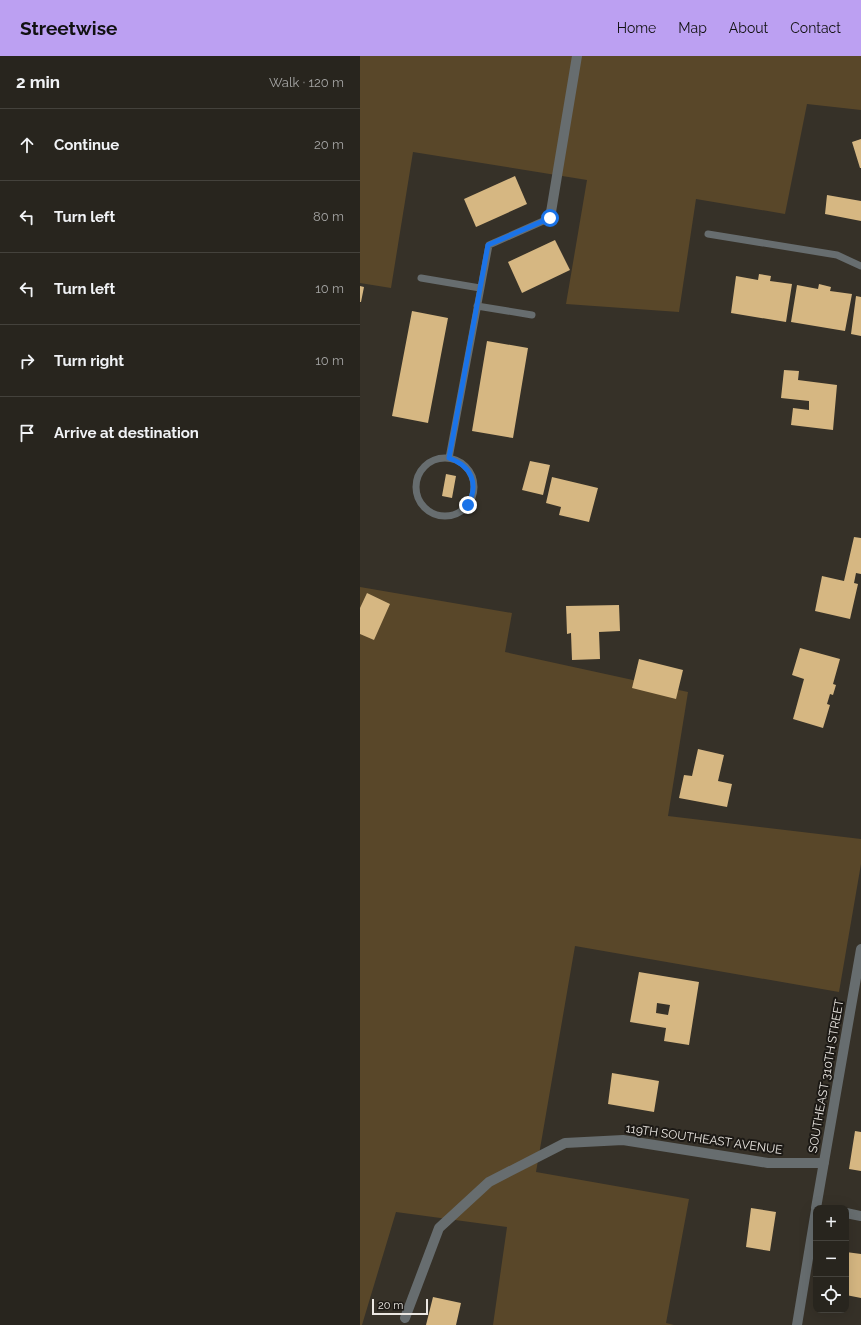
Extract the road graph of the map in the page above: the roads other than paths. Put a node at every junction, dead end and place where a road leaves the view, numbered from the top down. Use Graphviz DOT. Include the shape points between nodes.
graph roads {
  1 [pos="577,56"];
  2 [pos="550,218"];
  3 [pos="708,234"];
  4 [pos="861,266"];
  5 [pos="421,278"];
  6 [pos="480,288"];
  7 [pos="477,306"];
  8 [pos="532,315"];
  9 [pos="449,458"];
  10 [pos="861,949"];
  11 [pos="824,1163"];
  12 [pos="818,1205"];
  13 [pos="849,1214"];
  14 [pos="861,1216"];
  15 [pos="813,1232"];
  16 [pos="405,1318"];
  17 [pos="797,1325"];
  1 -- 2 [label="street"];
  2 -- 6 [label="lane" via="488,245"];
  3 -- 4 [label="lane" via="837,255"];
  5 -- 6 [label="lane"];
  6 -- 7 [label="lane"];
  7 -- 8 [label="lane"];
  7 -- 9 [label="lane"];
  9 -- 9 [label="lane" via="432,461 419,473 416,482 416,491 422,504 432,513 440,515 460,512 468,505 474,486 467,468 459,461"];
  10 -- 11 [label="street, SOUTHEAST 310TH STREET"];
  11 -- 12 [label="street, SOUTHEAST 310TH STREET"];
  11 -- 16 [label="street, 119TH SOUTHEAST AVENUE" via="768,1163 623,1140 565,1143 490,1182 439,1228"];
  13 -- 14 [label="street"];
  15 -- 17 [label="street, SOUTHEAST 310TH STREET"];
}
